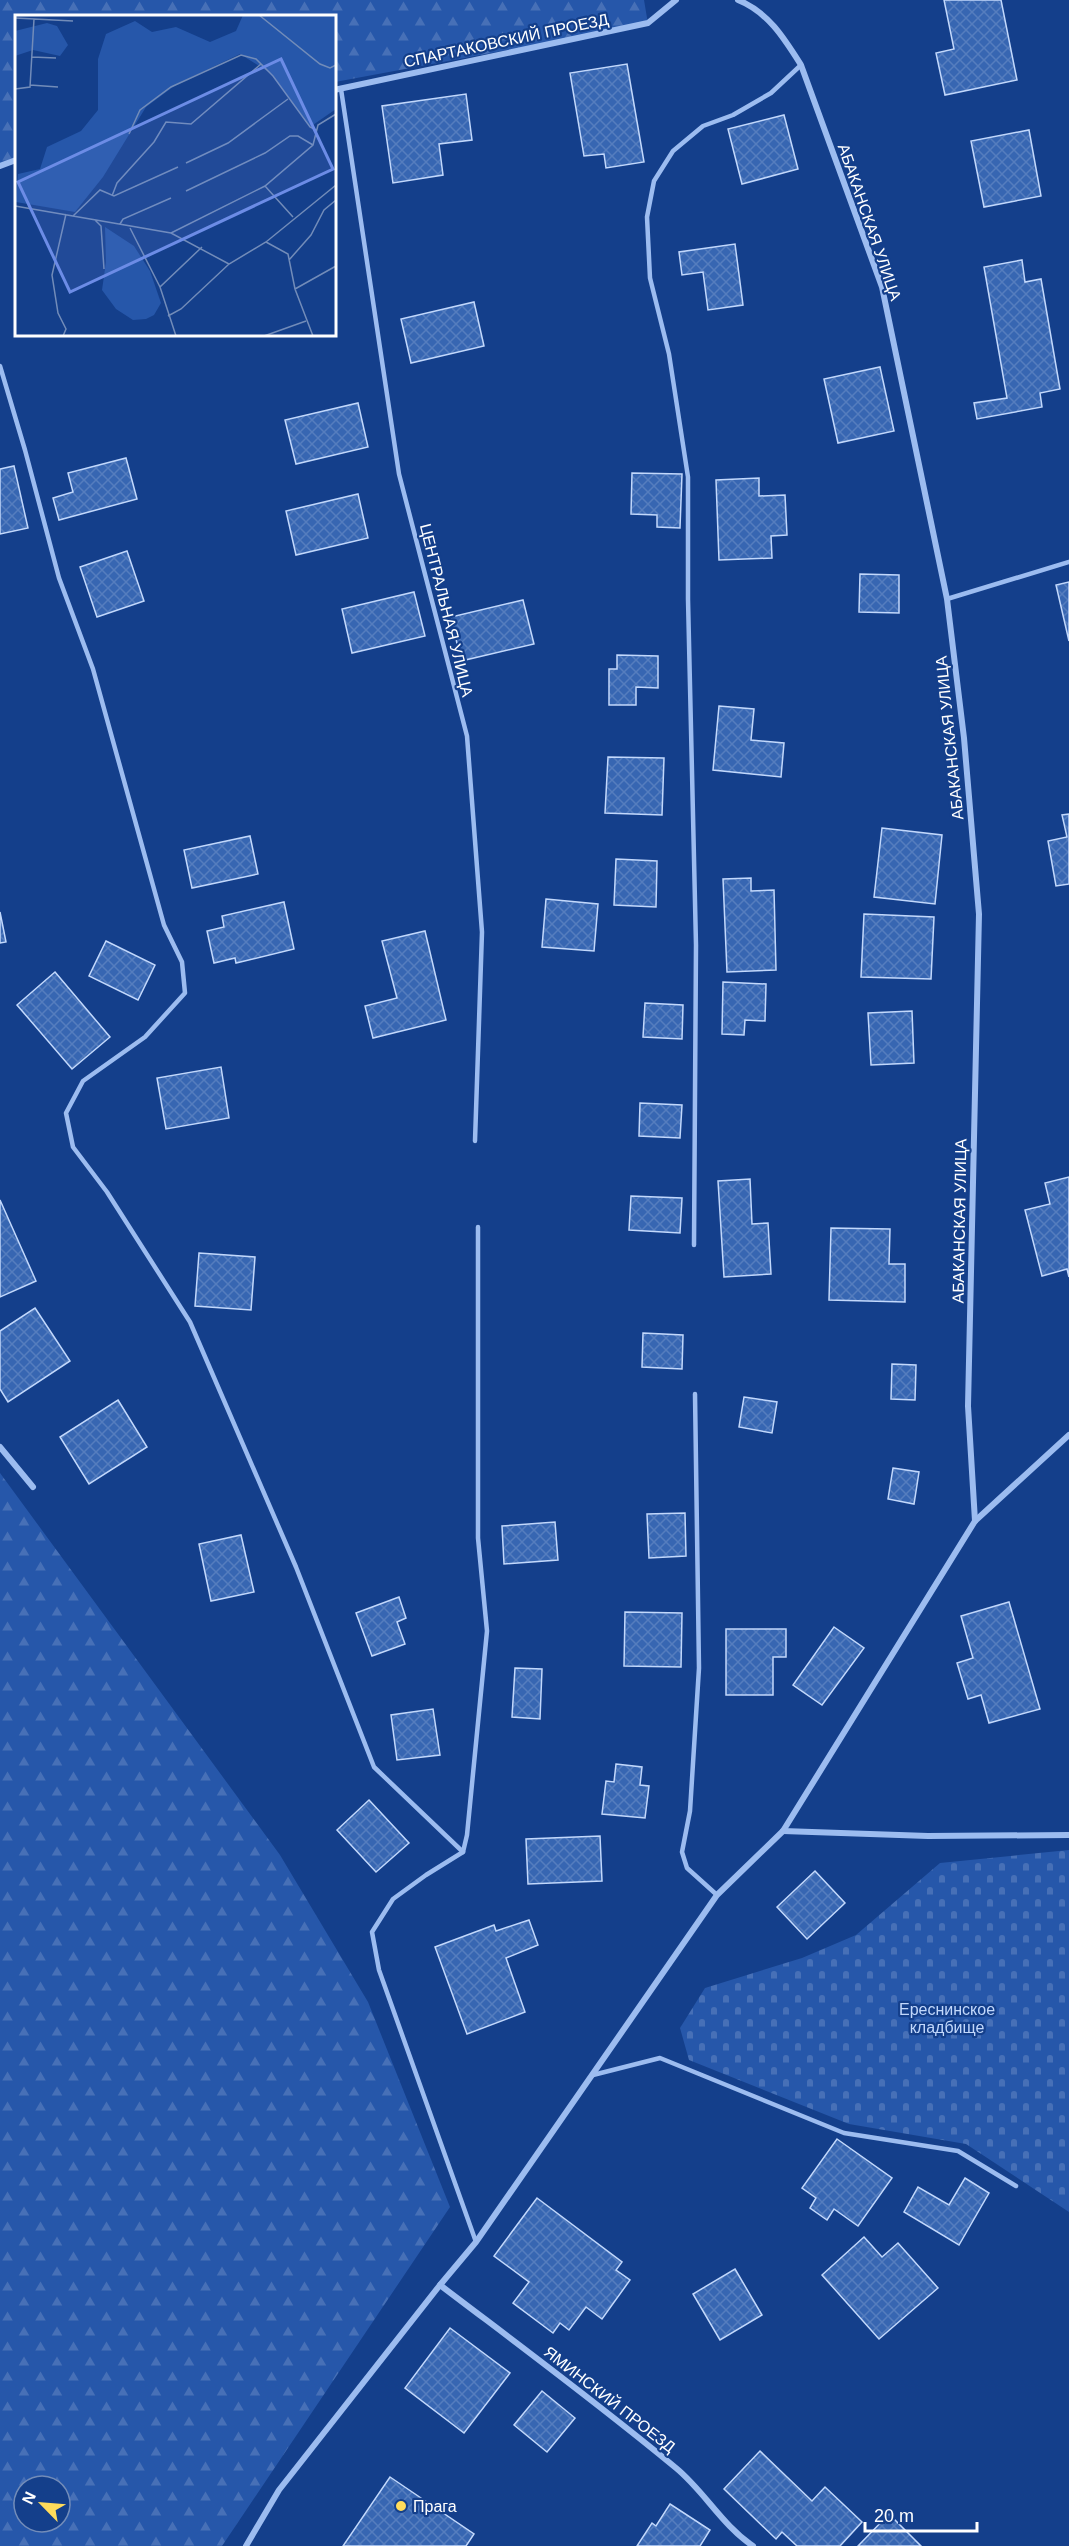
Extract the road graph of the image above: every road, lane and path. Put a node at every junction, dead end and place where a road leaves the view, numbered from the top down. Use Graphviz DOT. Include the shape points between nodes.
graph roads {
  1 [pos="676,0"];
  2 [pos="738,0"];
  3 [pos="801,65"];
  4 [pos="338,89"];
  5 [pos="15,160"];
  6 [pos="0,166"];
  7 [pos="0,366"];
  8 [pos="1069,562"];
  9 [pos="947,599"];
  10 [pos="475,1141"];
  11 [pos="478,1227"];
  12 [pos="694,1245"];
  13 [pos="695,1394"];
  14 [pos="1069,1435"];
  15 [pos="0,1447"];
  16 [pos="33,1487"];
  17 [pos="975,1521"];
  18 [pos="783,1831"];
  19 [pos="1069,1835"];
  20 [pos="463,1852"];
  21 [pos="717,1895"];
  22 [pos="590,2075"];
  23 [pos="1016,2186"];
  24 [pos="476,2242"];
  25 [pos="440,2285"];
  26 [pos="246,2546"];
  27 [pos="753,2546"];
  1 -- 4 [label="street, СПАРТАКОВСКИЙ ПРОЕЗД" via="648,24"];
  2 -- 3 [label="street, АБАКАНСКАЯ УЛИЦА" via="754,7 781,33"];
  3 -- 9 [label="street, АБАКАНСКАЯ УЛИЦА" via="882,287"];
  3 -- 12 [label="lane" via="771,93 733,116 703,126 674,151 654,181 647,217 650,278 669,354 688,477 696,945"];
  4 -- 10 [label="lane, ЦЕНТРАЛЬНАЯ УЛИЦА" via="399,474 467,736 482,932"];
  5 -- 6 [label="street"];
  7 -- 20 [label="lane" via="59,578 93,669 164,925 182,962 185,993 145,1038 83,1081 66,1113 73,1147 107,1192 190,1322 296,1567 374,1767"];
  8 -- 9 [label="lane"];
  9 -- 17 [label="street, АБАКАНСКАЯ УЛИЦА" via="979,914 968,1406"];
  11 -- 20 [label="lane" via="478,1538 488,1631"];
  13 -- 21 [label="lane" via="699,1668 690,1811 682,1852 687,1868"];
  14 -- 17 [label="street"];
  15 -- 16 [label="street"];
  17 -- 18 [label="street"];
  18 -- 19 [label="street"];
  18 -- 21 [label="street"];
  20 -- 24 [label="lane" via="393,1899 372,1932 379,1970"];
  21 -- 22 [label="street"];
  22 -- 23 [label="lane" via="660,2058 844,2133 958,2151"];
  22 -- 24 [label="street"];
  24 -- 25 [label="street"];
  25 -- 26 [label="street" via="279,2490"];
  25 -- 27 [label="street, ЯМИНСКИЙ ПРОЕЗД" via="678,2470 737,2535"];
}
